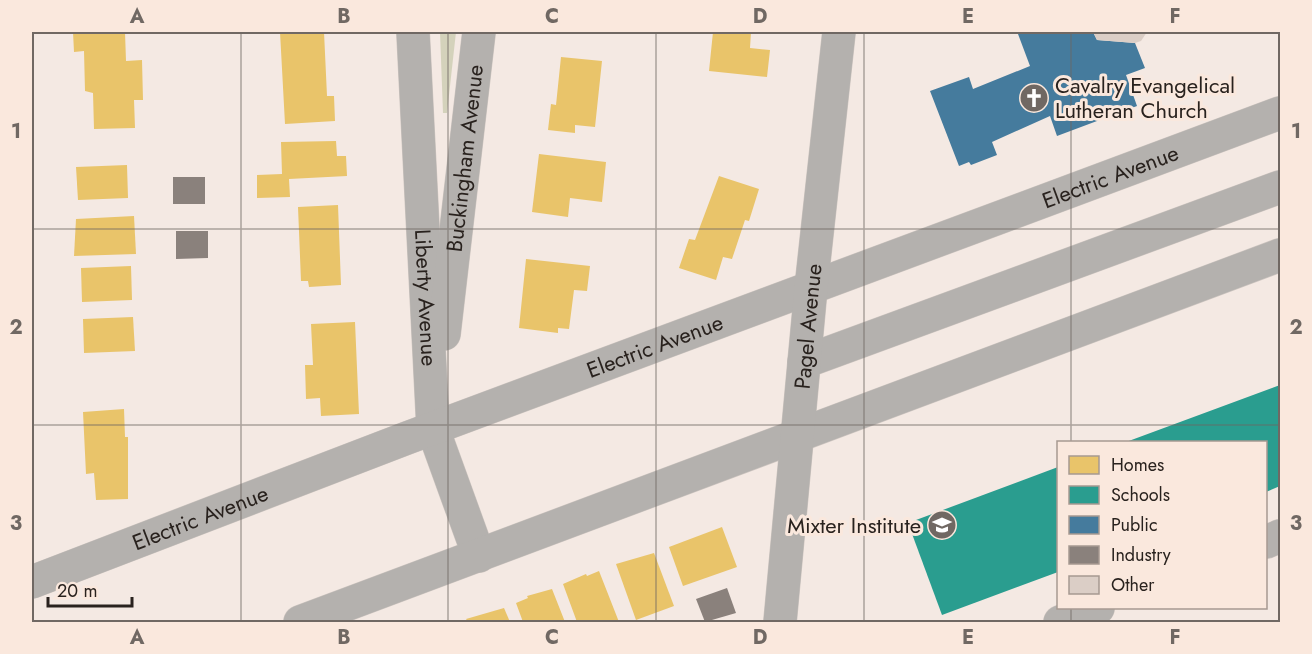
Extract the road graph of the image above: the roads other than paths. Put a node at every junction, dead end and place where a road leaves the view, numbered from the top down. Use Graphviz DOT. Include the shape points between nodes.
graph roads {
  1 [pos="413,32"];
  2 [pos="479,32"];
  3 [pos="839,32"];
  4 [pos="1281,113"];
  5 [pos="1281,187"];
  6 [pos="1281,255"];
  7 [pos="811,288"];
  8 [pos="804,362"];
  9 [pos="433,429"];
  10 [pos="798,435"];
  11 [pos="1281,536"];
  12 [pos="1267,542"];
  13 [pos="479,556"];
  14 [pos="32,582"];
  15 [pos="1095,609"];
  16 [pos="300,622"];
  17 [pos="780,622"];
  18 [pos="1060,622"];
  1 -- 9 [label="street, Liberty Avenue"];
  2 -- 9 [label="street, Buckingham Avenue"];
  3 -- 7 [label="street, Pagel Avenue"];
  4 -- 7 [label="street, Electric Avenue"];
  5 -- 8 [label="street"];
  6 -- 10 [label="street"];
  7 -- 8 [label="street, Pagel Avenue"];
  7 -- 9 [label="street, Electric Avenue"];
  8 -- 10 [label="street, Pagel Avenue"];
  9 -- 13 [label="street, Liberty Avenue"];
  9 -- 14 [label="street, Electric Avenue"];
  10 -- 13 [label="street"];
  10 -- 17 [label="street, Pagel Avenue"];
  11 -- 12 [label="street"];
  13 -- 16 [label="street"];
  15 -- 18 [label="street"];
}
